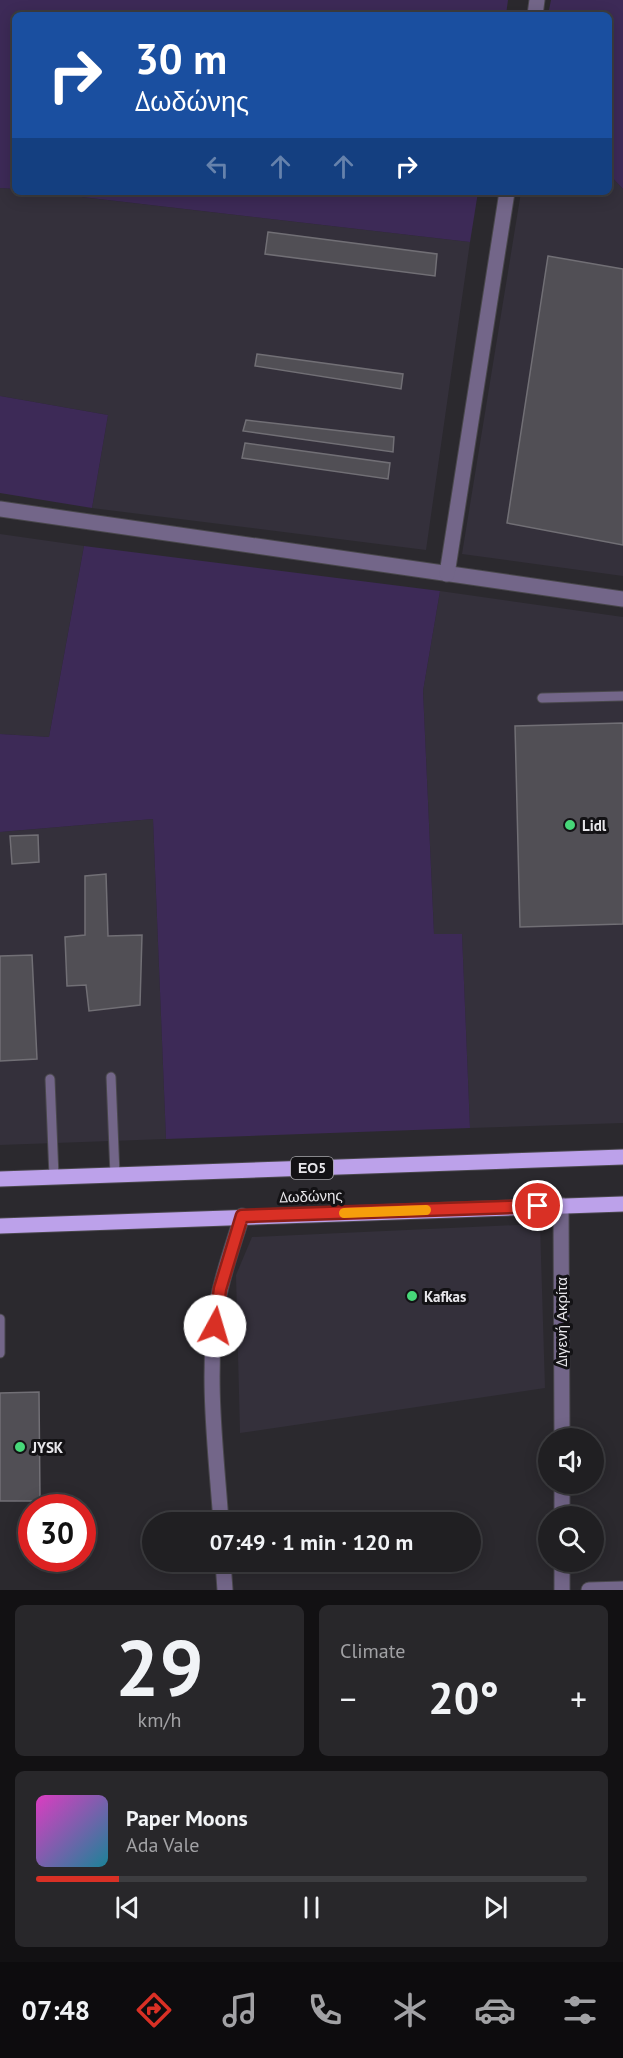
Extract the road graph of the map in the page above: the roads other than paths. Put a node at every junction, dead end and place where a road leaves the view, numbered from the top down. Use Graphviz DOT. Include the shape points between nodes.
graph roads {
  1 [pos="507,195"];
  2 [pos="0,509"];
  3 [pos="447,574"];
  4 [pos="623,599"];
  5 [pos="623,696"];
  6 [pos="542,698"];
  7 [pos="111,1077"];
  8 [pos="50,1079"];
  9 [pos="623,1157"];
  10 [pos="115,1175"];
  11 [pos="54,1177"];
  12 [pos="0,1179"];
  13 [pos="623,1204"];
  14 [pos="561,1205"];
  15 [pos="242,1216"];
  16 [pos="0,1226"];
  17 [pos="0,1319"];
  18 [pos="0,1353"];
  19 [pos="562,1428"];
  20 [pos="220,1512"];
  21 [pos="224,1572"];
  22 [pos="562,1572"];
  23 [pos="623,1589"];
  24 [pos="225,1590"];
  25 [pos="562,1590"];
  26 [pos="590,1590"];
  1 -- 3 [label="street"];
  2 -- 3 [label="street"];
  3 -- 4 [label="street"];
  5 -- 6 [label="lane"];
  7 -- 10 [label="lane"];
  8 -- 11 [label="lane"];
  9 -- 10 [label="main road, Δωδώνης / ΕΟ5"];
  10 -- 11 [label="main road, Δωδώνης / ΕΟ5"];
  11 -- 12 [label="main road, Δωδώνης / ΕΟ5"];
  13 -- 14 [label="main road, Δωδώνης"];
  14 -- 15 [label="main road, Δωδώνης"];
  14 -- 19 [label="street, Διγενή Ακρίτα"];
  15 -- 16 [label="main road, Δωδώνης"];
  15 -- 20 [label="street" via="220,1289 215,1326 214,1418"];
  17 -- 18 [label="lane"];
  21 -- 24 [label="street"];
  22 -- 25 [label="street"];
  23 -- 26 [label="street"];
}
